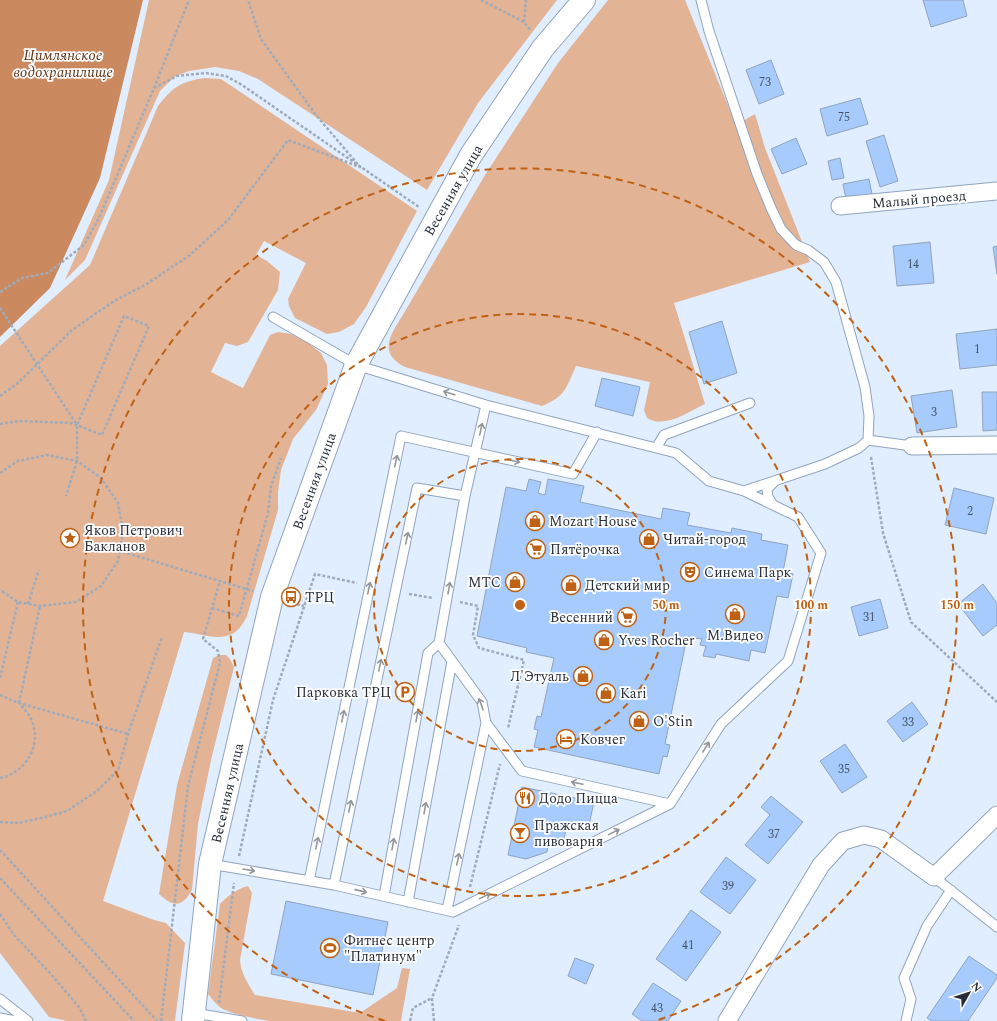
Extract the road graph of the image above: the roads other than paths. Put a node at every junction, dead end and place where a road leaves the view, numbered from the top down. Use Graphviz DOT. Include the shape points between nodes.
graph roads {
  1 [pos="584,0"];
  2 [pos="701,0"];
  3 [pos="997,192"];
  4 [pos="840,206"];
  5 [pos="274,317"];
  6 [pos="356,365"];
  7 [pos="750,403"];
  8 [pos="486,405"];
  9 [pos="597,432"];
  10 [pos="868,440"];
  11 [pos="997,445"];
  12 [pos="912,446"];
  13 [pos="656,448"];
  14 [pos="476,453"];
  15 [pos="776,480"];
  16 [pos="744,491"];
  17 [pos="465,496"];
  18 [pos="773,505"];
  19 [pos="439,643"];
  20 [pos="452,661"];
  21 [pos="486,724"];
  22 [pos="670,804"];
  23 [pos="997,815"];
  24 [pos="210,864"];
  25 [pos="934,877"];
  26 [pos="309,881"];
  27 [pos="334,885"];
  28 [pos="951,890"];
  29 [pos="384,896"];
  30 [pos="408,902"];
  31 [pos="447,910"];
  32 [pos="997,927"];
  33 [pos="0,999"];
  34 [pos="193,1017"];
  35 [pos="0,1018"];
  36 [pos="16,1021"];
  37 [pos="28,1021"];
  38 [pos="242,1021"];
  39 [pos="727,1021"];
  40 [pos="906,1021"];
  1 -- 6 [label="street, Весенняя улица" via="543,48 471,155"];
  2 -- 10 [label="lane" via="716,53 771,208 782,229 796,245 824,262 836,282 866,387"];
  3 -- 4 [label="street, Малый проезд"];
  5 -- 6 [label="lane"];
  8 -- 6 [label="lane, one-way"];
  6 -- 24 [label="street, Весенняя улица" via="272,597"];
  7 -- 13 [label="lane" via="664,435"];
  8 -- 9 [label="lane"];
  14 -- 8 [label="lane, one-way"];
  9 -- 13 [label="lane"];
  14 -- 9 [label="lane, one-way" via="573,474"];
  10 -- 12 [label="lane"];
  10 -- 15 [label="lane" via="859,448 825,464"];
  11 -- 12 [label="street"];
  13 -- 16 [label="lane" via="676,453 709,481"];
  14 -- 17 [label="lane"];
  26 -- 14 [label="lane, one-way" via="401,436"];
  15 -- 16 [label="lane"];
  15 -- 18 [label="lane" via="768,489 768,497"];
  16 -- 18 [label="lane"];
  19 -- 17 [label="lane, one-way"];
  27 -- 17 [label="lane, one-way" via="417,488"];
  22 -- 18 [label="lane, one-way" via="721,724 788,661 821,553 798,517"];
  19 -- 20 [label="lane"];
  29 -- 19 [label="lane, one-way" via="428,653"];
  21 -- 20 [label="lane, one-way" via="482,702"];
  30 -- 20 [label="lane, one-way"];
  22 -- 21 [label="lane, one-way" via="522,771"];
  31 -- 21 [label="lane, one-way"];
  31 -- 22 [label="lane, one-way" via="453,912"];
  23 -- 25 [label="street"];
  24 -- 26 [label="lane, one-way"];
  24 -- 34 [label="street, Весенняя улица"];
  25 -- 28 [label="lane"];
  25 -- 39 [label="street" via="881,839 864,835 843,841 821,864"];
  26 -- 27 [label="lane"];
  27 -- 29 [label="lane, one-way"];
  28 -- 32 [label="lane"];
  28 -- 40 [label="lane" via="927,926 904,978 911,999"];
  29 -- 30 [label="lane"];
  30 -- 31 [label="lane"];
  33 -- 37 [label="lane"];
  34 -- 38 [label="lane" via="218,1016"];
  35 -- 36 [label="lane"];
}
